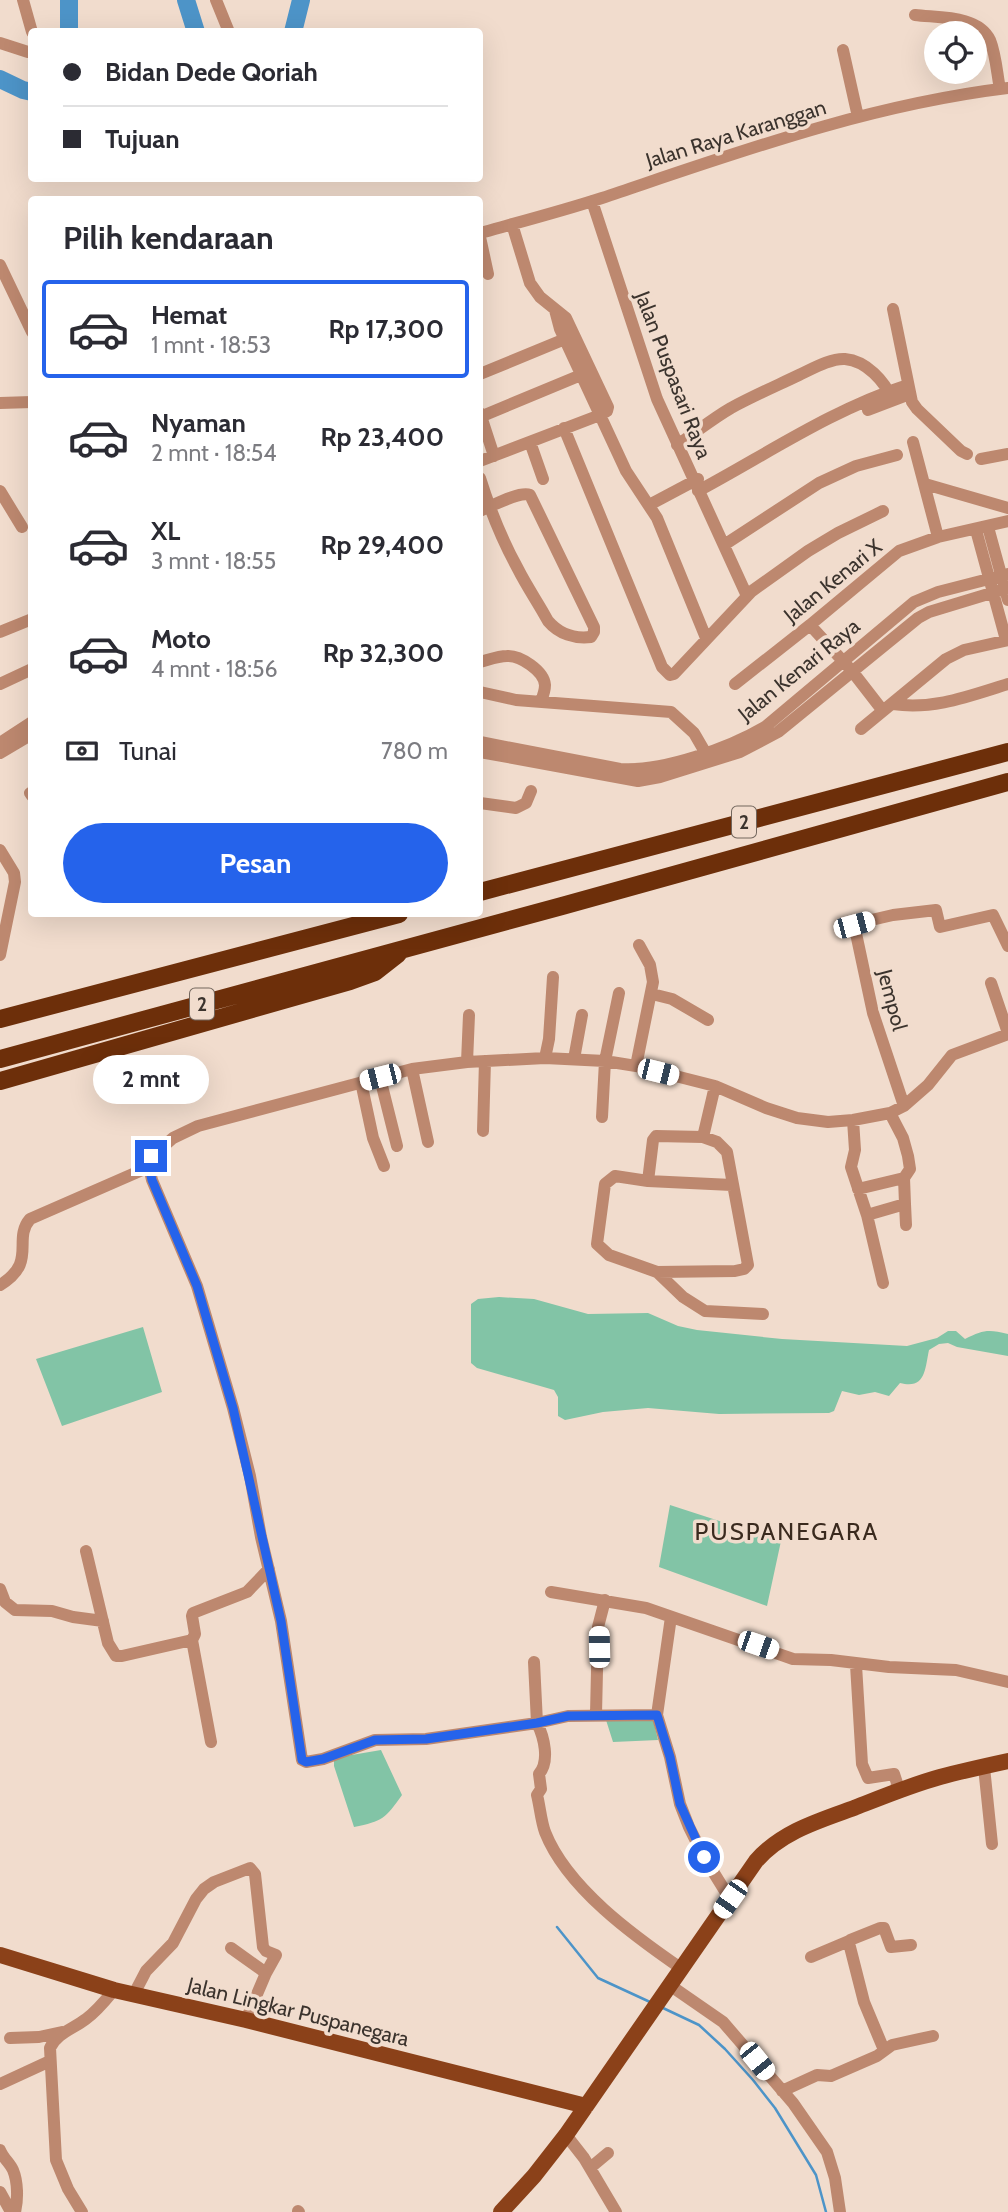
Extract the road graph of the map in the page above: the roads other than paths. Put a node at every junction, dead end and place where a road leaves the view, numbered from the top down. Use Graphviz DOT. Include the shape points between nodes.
graph roads {
  1 [pos="24,0"];
  2 [pos="216,0"];
  3 [pos="915,15"];
  4 [pos="31,28"];
  5 [pos="227,28"];
  6 [pos="0,43"];
  7 [pos="843,50"];
  8 [pos="28,52"];
  9 [pos="1004,88"];
  10 [pos="858,117"];
  11 [pos="596,200"];
  12 [pos="512,224"];
  13 [pos="483,234"];
  14 [pos="483,250"];
  15 [pos="0,265"];
  16 [pos="488,274"];
  17 [pos="893,309"];
  18 [pos="555,310"];
  19 [pos="28,324"];
  20 [pos="565,339"];
  21 [pos="483,373"];
  22 [pos="581,375"];
  23 [pos="909,390"];
  24 [pos="891,396"];
  25 [pos="28,402"];
  26 [pos="0,403"];
  27 [pos="483,415"];
  28 [pos="600,415"];
  29 [pos="483,425"];
  30 [pos="564,428"];
  31 [pos="530,442"];
  32 [pos="913,442"];
  33 [pos="680,443"];
  34 [pos="967,454"];
  35 [pos="1008,454"];
  36 [pos="897,455"];
  37 [pos="494,456"];
  38 [pos="981,459"];
  39 [pos="483,460"];
  40 [pos="544,479"];
  41 [pos="925,484"];
  42 [pos="700,488"];
  43 [pos="0,491"];
  44 [pos="649,505"];
  45 [pos="1008,508"];
  46 [pos="484,509"];
  47 [pos="883,511"];
  48 [pos="1008,521"];
  49 [pos="22,527"];
  50 [pos="982,529"];
  51 [pos="938,537"];
  52 [pos="727,543"];
  53 [pos="1002,585"];
  54 [pos="749,593"];
  55 [pos="28,621"];
  56 [pos="810,625"];
  57 [pos="0,632"];
  58 [pos="706,638"];
  59 [pos="1007,640"];
  60 [pos="483,661"];
  61 [pos="843,661"];
  62 [pos="28,670"];
  63 [pos="852,671"];
  64 [pos="0,684"];
  65 [pos="735,684"];
  66 [pos="1008,684"];
  67 [pos="483,693"];
  68 [pos="541,701"];
  69 [pos="888,708"];
  70 [pos="28,725"];
  71 [pos="861,729"];
  72 [pos="28,736"];
  73 [pos="0,743"];
  74 [pos="483,743"];
  75 [pos="483,752"];
  76 [pos="1008,752"];
  77 [pos="0,753"];
  78 [pos="697,758"];
  79 [pos="603,771"];
  80 [pos="1008,782"];
  81 [pos="531,791"];
  82 [pos="483,803"];
  83 [pos="2,856"];
  84 [pos="483,891"];
  85 [pos="388,917"];
  86 [pos="639,946"];
  87 [pos="1008,946"];
  88 [pos="403,949"];
  89 [pos="0,955"];
  90 [pos="553,977"];
  91 [pos="991,983"];
  92 [pos="619,993"];
  93 [pos="652,993"];
  94 [pos="469,1015"];
  95 [pos="582,1015"];
  96 [pos="0,1019"];
  97 [pos="709,1020"];
  98 [pos="1008,1033"];
  99 [pos="545,1058"];
  100 [pos="0,1059"];
  101 [pos="573,1059"];
  102 [pos="485,1060"];
  103 [pos="604,1061"];
  104 [pos="467,1062"];
  105 [pos="636,1066"];
  106 [pos="412,1069"];
  107 [pos="380,1077"];
  108 [pos="0,1081"];
  109 [pos="361,1082"];
  110 [pos="715,1086"];
  111 [pos="904,1106"];
  112 [pos="890,1113"];
  113 [pos="602,1117"];
  114 [pos="853,1119"];
  115 [pos="483,1131"];
  116 [pos="703,1137"];
  117 [pos="428,1142"];
  118 [pos="397,1146"];
  119 [pos="384,1166"];
  120 [pos="149,1167"];
  121 [pos="904,1178"];
  122 [pos="648,1181"];
  123 [pos="732,1185"];
  124 [pos="858,1189"];
  125 [pos="905,1204"];
  126 [pos="867,1215"];
  127 [pos="906,1225"];
  128 [pos="657,1272"];
  129 [pos="883,1283"];
  130 [pos="0,1284"];
  131 [pos="763,1314"];
  132 [pos="86,1551"];
  133 [pos="268,1569"];
  134 [pos="0,1589"];
  135 [pos="551,1592"];
  136 [pos="605,1600"];
  137 [pos="671,1616"];
  138 [pos="103,1620"];
  139 [pos="192,1640"];
  140 [pos="534,1662"];
  141 [pos="856,1665"];
  142 [pos="1008,1682"];
  143 [pos="596,1714"];
  144 [pos="657,1715"];
  145 [pos="537,1723"];
  146 [pos="211,1742"];
  147 [pos="1008,1761"];
  148 [pos="984,1767"];
  149 [pos="896,1792"];
  150 [pos="992,1844"];
  151 [pos="730,1899"];
  152 [pos="849,1941"];
  153 [pos="911,1945"];
  154 [pos="231,1948"];
  155 [pos="0,1955"];
  156 [pos="811,1957"];
  157 [pos="682,1969"];
  158 [pos="266,1973"];
  159 [pos="669,1989"];
  160 [pos="114,1990"];
  161 [pos="134,1994"];
  162 [pos="246,2020"];
  163 [pos="66,2031"];
  164 [pos="933,2036"];
  165 [pos="10,2038"];
  166 [pos="884,2050"];
  167 [pos="50,2061"];
  168 [pos="0,2084"];
  169 [pos="782,2091"];
  170 [pos="586,2106"];
  171 [pos="566,2135"];
  172 [pos="0,2150"];
  173 [pos="608,2153"];
  174 [pos="590,2168"];
  175 [pos="0,2192"];
  176 [pos="13,2212"];
  177 [pos="82,2212"];
  178 [pos="501,2212"];
  179 [pos="616,2212"];
  180 [pos="841,2212"];
  1 -- 4 [label="street"];
  2 -- 5 [label="street"];
  3 -- 9 [label="street" via="963,20 985,32"];
  6 -- 8 [label="street"];
  7 -- 10 [label="street"];
  9 -- 10 [label="street, Jalan Raya Karanggan"];
  10 -- 11 [label="street, Jalan Raya Karanggan" via="757,145"];
  11 -- 12 [label="street, Jalan Raya Karanggan"];
  11 -- 33 [label="street, Jalan Puspasari Raya"];
  12 -- 13 [label="street, Jalan Raya Karanggan"];
  12 -- 18 [label="street" via="530,283"];
  14 -- 16 [label="street"];
  15 -- 19 [label="street"];
  17 -- 23 [label="street"];
  18 -- 20 [label="street"];
  18 -- 28 [label="street" via="570,324 607,400 608,409"];
  20 -- 21 [label="street"];
  20 -- 22 [label="street"];
  22 -- 27 [label="street"];
  22 -- 28 [label="street"];
  23 -- 24 [label="street"];
  23 -- 34 [label="street" via="917,409"];
  24 -- 33 [label="street" via="867,368 839,359 729,409"];
  24 -- 42 [label="street"];
  25 -- 26 [label="street"];
  28 -- 30 [label="street"];
  28 -- 44 [label="street" via="626,471"];
  29 -- 37 [label="street"];
  30 -- 31 [label="street"];
  30 -- 58 [label="street" via="667,674 674,674"];
  31 -- 37 [label="street"];
  31 -- 40 [label="street"];
  32 -- 41 [label="street"];
  33 -- 42 [label="street, Jalan Puspasari Raya"];
  35 -- 38 [label="street"];
  36 -- 52 [label="street" via="819,483"];
  37 -- 39 [label="street"];
  41 -- 45 [label="street"];
  41 -- 51 [label="street"];
  42 -- 44 [label="street"];
  42 -- 52 [label="street, Jalan Puspasari Raya"];
  43 -- 49 [label="street"];
  44 -- 58 [label="street"];
  46 -- 46 [label="street" via="524,493 530,495 594,627 592,636 562,633 548,621"];
  47 -- 54 [label="street" via="808,551"];
  48 -- 50 [label="street, Jalan Kenari X"];
  50 -- 51 [label="street, Jalan Kenari X"];
  50 -- 53 [label="street"];
  51 -- 56 [label="street, Jalan Kenari X" via="899,551"];
  52 -- 54 [label="street, Jalan Puspasari Raya"];
  53 -- 59 [label="street"];
  53 -- 61 [label="street, Jalan Kenari Raya" via="925,596"];
  53 -- 63 [label="street, Jalan Kenari Raya" via="918,618"];
  54 -- 58 [label="street"];
  55 -- 57 [label="street"];
  56 -- 61 [label="street"];
  56 -- 65 [label="street, Jalan Kenari X"];
  59 -- 69 [label="street" via="956,654"];
  60 -- 68 [label="street" via="506,656 522,660 544,681"];
  61 -- 63 [label="street"];
  61 -- 78 [label="street, Jalan Kenari Raya" via="765,727"];
  62 -- 64 [label="street"];
  63 -- 69 [label="street"];
  63 -- 78 [label="street, Jalan Kenari Raya" via="768,739 740,752"];
  66 -- 69 [label="street" via="949,703"];
  67 -- 68 [label="street"];
  68 -- 78 [label="street" via="671,712 694,733"];
  69 -- 71 [label="street"];
  70 -- 73 [label="street"];
  72 -- 77 [label="street"];
  74 -- 79 [label="street, Jalan Kenari Raya"];
  75 -- 79 [label="street, Jalan Kenari Raya"];
  76 -- 84 [label="highway, 2"];
  78 -- 79 [label="street, Jalan Kenari Raya" via="637,770"];
  80 -- 88 [label="highway, 2"];
  81 -- 82 [label="street" via="526,803 516,808"];
  83 -- 89 [label="street" via="15,881"];
  85 -- 96 [label="highway, 2"];
  86 -- 93 [label="street" via="650,965"];
  87 -- 111 [label="street, Jempol" via="993,915 940,927 936,910 854,925 873,1013"];
  88 -- 100 [label="highway, 2"];
  88 -- 108 [label="highway" via="375,972 351,981"];
  90 -- 99 [label="street"];
  91 -- 98 [label="street"];
  92 -- 103 [label="street"];
  93 -- 97 [label="street"];
  93 -- 105 [label="street"];
  94 -- 104 [label="street"];
  95 -- 101 [label="street"];
  98 -- 111 [label="street" via="952,1055"];
  99 -- 101 [label="street"];
  99 -- 102 [label="street"];
  101 -- 103 [label="street"];
  102 -- 104 [label="street"];
  102 -- 115 [label="street"];
  103 -- 105 [label="street"];
  103 -- 113 [label="street"];
  104 -- 106 [label="street"];
  105 -- 110 [label="street"];
  106 -- 107 [label="street"];
  106 -- 117 [label="street"];
  107 -- 109 [label="street"];
  107 -- 118 [label="street"];
  109 -- 119 [label="street"];
  109 -- 120 [label="street" via="187,1130 151,1156"];
  110 -- 114 [label="street" via="797,1118"];
  110 -- 116 [label="street"];
  111 -- 112 [label="street"];
  112 -- 114 [label="street"];
  112 -- 121 [label="street" via="908,1156 910,1169"];
  114 -- 124 [label="street" via="851,1167"];
  116 -- 122 [label="street" via="656,1136"];
  116 -- 123 [label="street" via="727,1152"];
  120 -- 130 [label="street" via="30,1219 18,1269"];
  120 -- 133 [label="street" via="211,1331 250,1476"];
  121 -- 124 [label="street"];
  121 -- 125 [label="street"];
  122 -- 123 [label="street"];
  122 -- 128 [label="street" via="615,1176 605,1184 596,1239 597,1246 609,1255"];
  123 -- 128 [label="street" via="748,1265 735,1272"];
  124 -- 126 [label="street"];
  125 -- 126 [label="street"];
  125 -- 127 [label="street"];
  126 -- 129 [label="street"];
  128 -- 131 [label="street" via="682,1297 705,1311"];
  132 -- 138 [label="street"];
  133 -- 139 [label="street" via="247,1592 193,1613"];
  133 -- 145 [label="street" via="304,1762 375,1740 426,1739"];
  134 -- 138 [label="street" via="15,1610"];
  135 -- 136 [label="street"];
  136 -- 137 [label="street"];
  136 -- 143 [label="street" via="598,1627"];
  137 -- 141 [label="street" via="793,1659"];
  137 -- 144 [label="street"];
  138 -- 139 [label="street" via="116,1656"];
  139 -- 146 [label="street"];
  140 -- 145 [label="street"];
  141 -- 142 [label="street" via="956,1670"];
  141 -- 149 [label="street" via="862,1764 868,1778 894,1774"];
  143 -- 144 [label="street"];
  143 -- 145 [label="street"];
  144 -- 151 [label="street" via="689,1827"];
  145 -- 157 [label="street" via="545,1759 537,1795 545,1832 565,1868 637,1938"];
  147 -- 148 [label="main road"];
  148 -- 149 [label="main road"];
  148 -- 150 [label="street"];
  149 -- 151 [label="main road" via="777,1840"];
  151 -- 157 [label="main road"];
  152 -- 153 [label="street" via="884,1928 891,1947"];
  152 -- 156 [label="street"];
  152 -- 166 [label="street" via="864,2002"];
  154 -- 158 [label="street"];
  155 -- 160 [label="main road, Jalan Lingkar Puspanegara"];
  157 -- 159 [label="main road"];
  158 -- 161 [label="street" via="276,1956 263,1947 252,1869 204,1889"];
  158 -- 162 [label="street"];
  159 -- 169 [label="street" via="723,2022"];
  159 -- 170 [label="main road"];
  160 -- 161 [label="main road, Jalan Lingkar Puspanegara"];
  160 -- 163 [label="street" via="94,2013"];
  161 -- 162 [label="main road, Jalan Lingkar Puspanegara"];
  162 -- 170 [label="main road, Jalan Lingkar Puspanegara"];
  163 -- 165 [label="street"];
  163 -- 167 [label="street" via="53,2042"];
  164 -- 166 [label="street"];
  166 -- 169 [label="street" via="831,2076 817,2075"];
  167 -- 168 [label="street"];
  167 -- 177 [label="street" via="56,2160"];
  169 -- 180 [label="street" via="827,2152"];
  170 -- 171 [label="main road"];
  171 -- 174 [label="street"];
  171 -- 178 [label="main road"];
  172 -- 176 [label="street" via="12,2168 16,2187"];
  173 -- 174 [label="street"];
  174 -- 179 [label="street"];
  175 -- 176 [label="street"];
}
